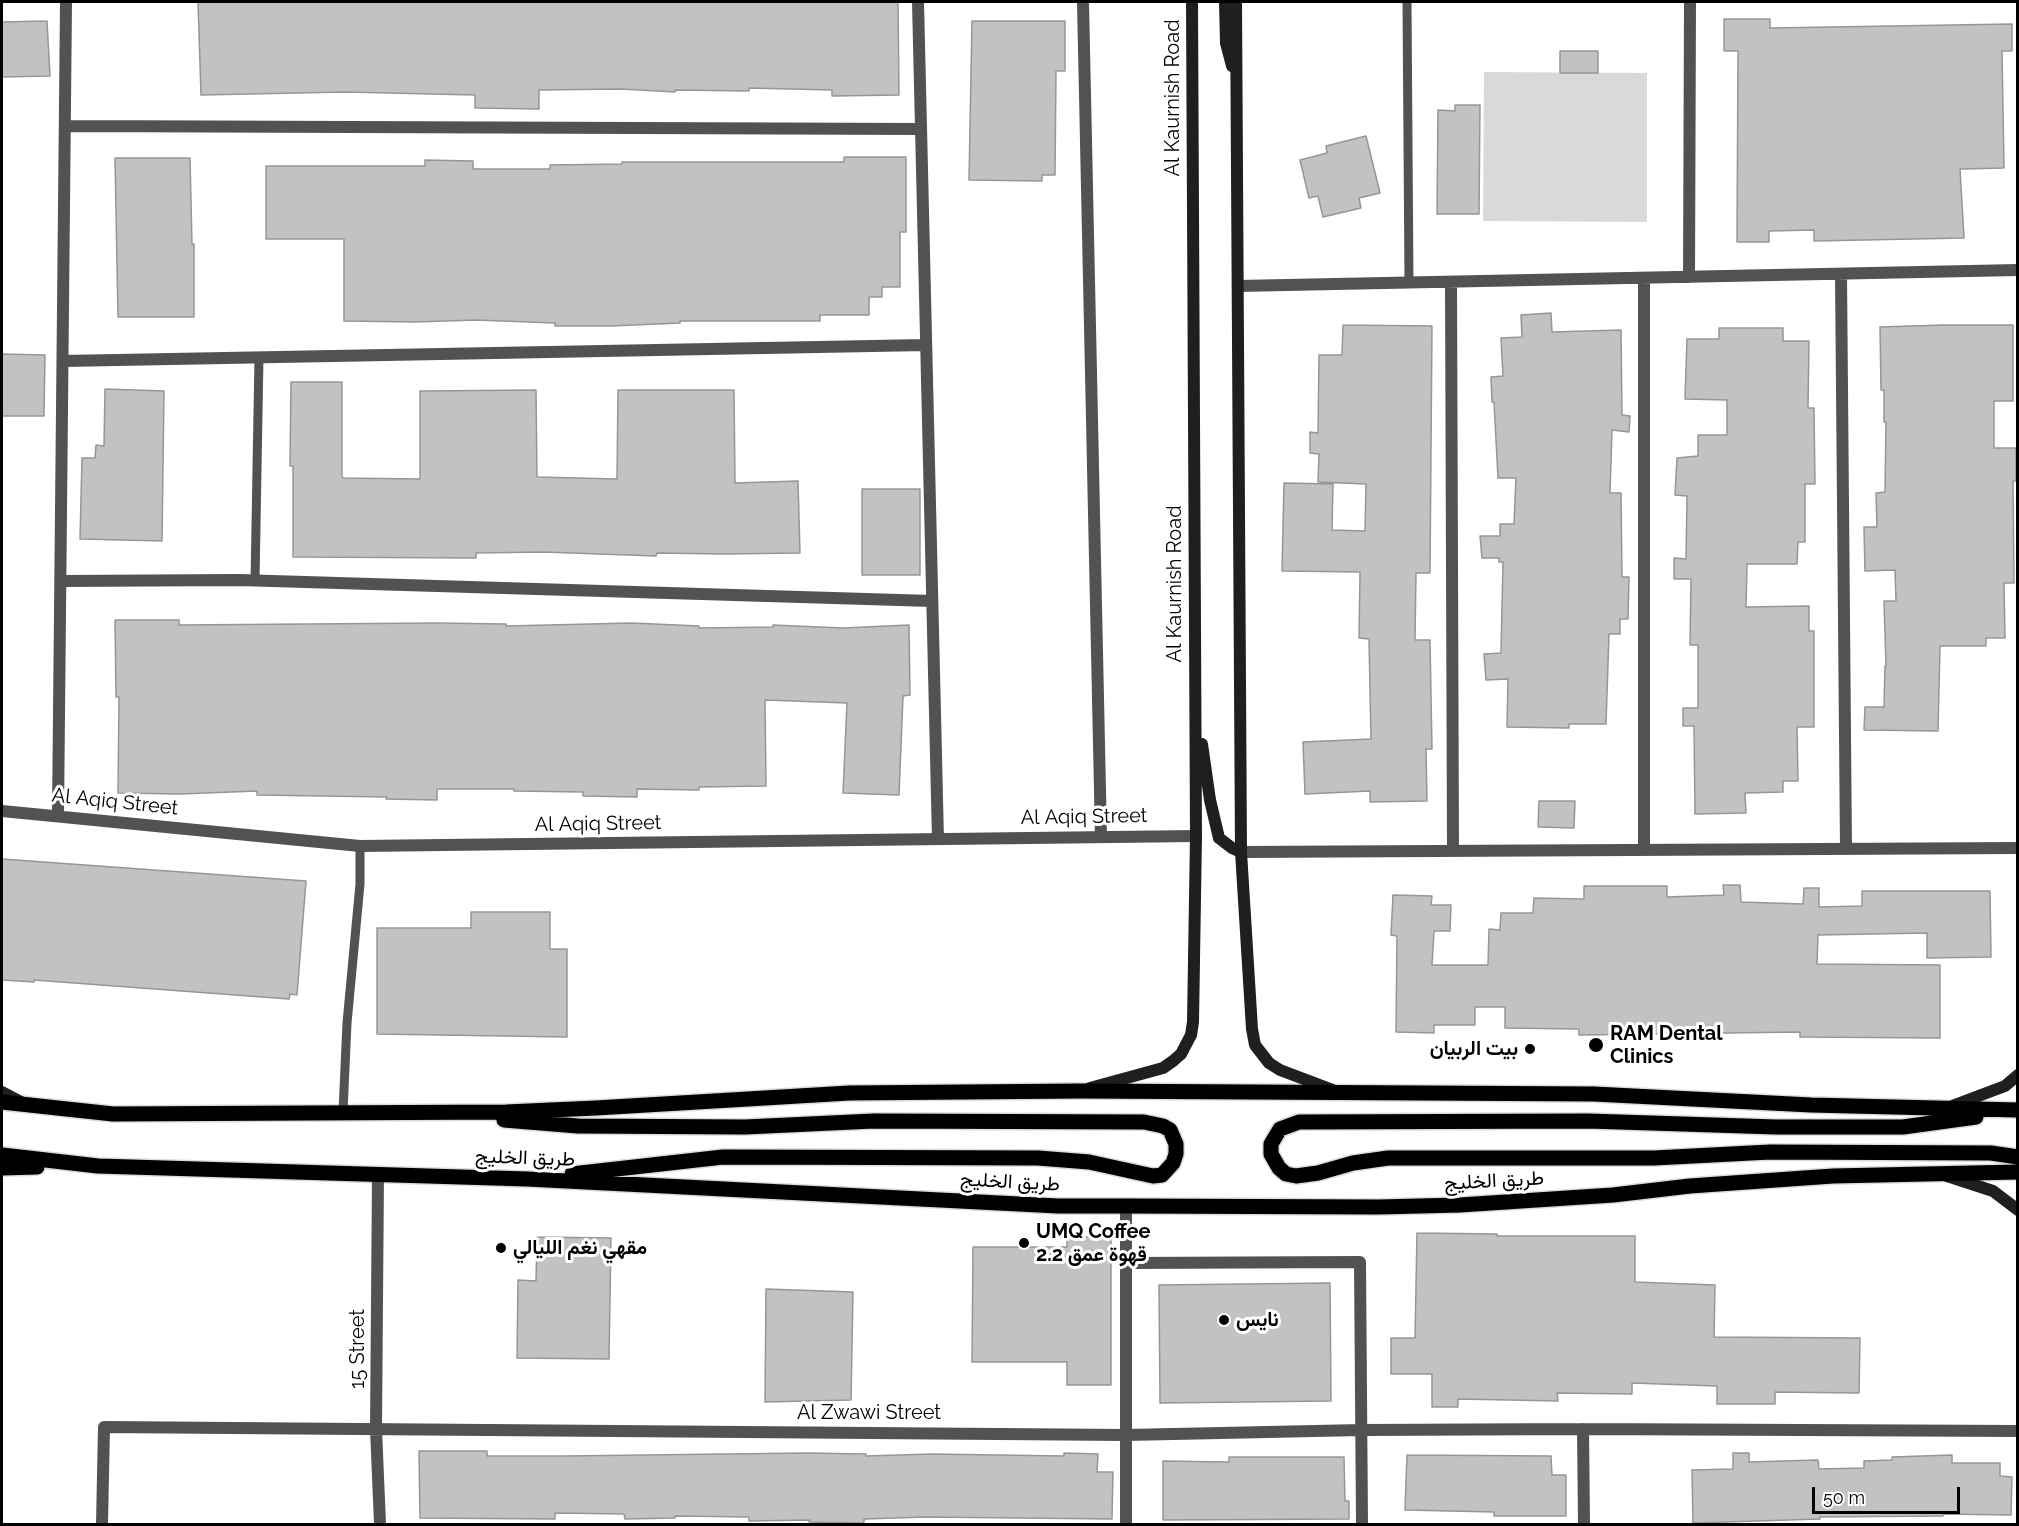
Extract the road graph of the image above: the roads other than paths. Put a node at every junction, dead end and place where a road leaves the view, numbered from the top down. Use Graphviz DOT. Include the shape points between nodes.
graph roads {
  1 [pos="66,2"];
  2 [pos="918,2"];
  3 [pos="1083,2"];
  4 [pos="1192,2"];
  5 [pos="1225,2"];
  6 [pos="1236,2"];
  7 [pos="1407,2"];
  8 [pos="1690,2"];
  9 [pos="1237,84"];
  10 [pos="65,126"];
  11 [pos="921,129"];
  12 [pos="2018,270"];
  13 [pos="1841,274"];
  14 [pos="1689,277"];
  15 [pos="1644,278"];
  16 [pos="1451,282"];
  17 [pos="1409,283"];
  18 [pos="1238,286"];
  19 [pos="926,345"];
  20 [pos="259,357"];
  21 [pos="63,361"];
  22 [pos="61,581"];
  23 [pos="255,581"];
  24 [pos="932,601"];
  25 [pos="1195,695"];
  26 [pos="2,812"];
  27 [pos="58,816"];
  28 [pos="1197,836"];
  29 [pos="1101,837"];
  30 [pos="938,838"];
  31 [pos="360,846"];
  32 [pos="2018,848"];
  33 [pos="1846,849"];
  34 [pos="1644,850"];
  35 [pos="1453,851"];
  36 [pos="1241,852"];
  37 [pos="2018,1075"];
  38 [pos="1080,1091"];
  39 [pos="2,1092"];
  40 [pos="1340,1093"];
  41 [pos="2,1102"];
  42 [pos="30,1107"];
  43 [pos="1944,1109"];
  44 [pos="2018,1111"];
  45 [pos="343,1112"];
  46 [pos="417,1112"];
  47 [pos="2,1155"];
  48 [pos="2018,1157"];
  49 [pos="98,1166"];
  50 [pos="2,1168"];
  51 [pos="2018,1172"];
  52 [pos="378,1174"];
  53 [pos="1937,1174"];
  54 [pos="527,1179"];
  55 [pos="1126,1206"];
  56 [pos="2018,1210"];
  57 [pos="1127,1263"];
  58 [pos="376,1429"];
  59 [pos="1583,1429"];
  60 [pos="1362,1430"];
  61 [pos="2018,1431"];
  62 [pos="1126,1435"];
  63 [pos="102,1524"];
  64 [pos="380,1524"];
  65 [pos="1126,1524"];
  66 [pos="1362,1524"];
  67 [pos="1584,1524"];
  1 -- 10 [label="street"];
  2 -- 11 [label="street"];
  3 -- 29 [label="street"];
  4 -- 25 [label="street, Al Kaurnish Road"];
  5 -- 9 [label="street" via="1226,43"];
  6 -- 9 [label="street"];
  7 -- 17 [label="lane"];
  8 -- 14 [label="street"];
  9 -- 18 [label="street"];
  10 -- 11 [label="street"];
  10 -- 21 [label="street"];
  11 -- 19 [label="street"];
  12 -- 13 [label="street"];
  13 -- 14 [label="street"];
  13 -- 33 [label="street"];
  14 -- 15 [label="street"];
  15 -- 16 [label="street"];
  15 -- 34 [label="street"];
  16 -- 17 [label="street"];
  16 -- 35 [label="street"];
  17 -- 18 [label="street"];
  18 -- 36 [label="street"];
  19 -- 20 [label="street"];
  19 -- 24 [label="street"];
  20 -- 21 [label="street"];
  20 -- 23 [label="lane"];
  21 -- 22 [label="street"];
  22 -- 23 [label="street"];
  22 -- 27 [label="street"];
  23 -- 24 [label="street"];
  24 -- 30 [label="street"];
  25 -- 28 [label="street, Al Kaurnish Road"];
  25 -- 36 [label="street" via="1219,838"];
  26 -- 27 [label="street, Al Aqiq Street"];
  27 -- 31 [label="street, Al Aqiq Street"];
  28 -- 29 [label="street, Al Aqiq Street"];
  28 -- 38 [label="street, Al Kaurnish Road" via="1191,1035 1181,1054 1163,1068"];
  29 -- 30 [label="street, Al Aqiq Street"];
  30 -- 31 [label="street, Al Aqiq Street"];
  31 -- 45 [label="lane"];
  32 -- 33 [label="street"];
  33 -- 34 [label="street"];
  34 -- 35 [label="street"];
  35 -- 36 [label="street"];
  36 -- 40 [label="street" via="1255,1045 1280,1070"];
  37 -- 43 [label="street" via="1989,1094"];
  38 -- 40 [label="main road"];
  38 -- 46 [label="main road" via="849,1093 506,1112"];
  39 -- 42 [label="street"];
  40 -- 43 [label="main road" via="1583,1093"];
  41 -- 42 [label="main road"];
  42 -- 45 [label="main road" via="113,1114"];
  43 -- 44 [label="main road"];
  44 -- 48 [label="main road" via="1903,1127 1588,1121 1299,1122 1280,1129 1271,1144 1271,1154 1279,1168 1296,1176 1388,1158 1653,1158 1770,1152 1991,1153"];
  45 -- 46 [label="main road"];
  46 -- 54 [label="main road" via="578,1126 1144,1122 1170,1130 1176,1144 1173,1163 1162,1175 1153,1176 1089,1162 1038,1158 723,1157"];
  47 -- 49 [label="main road, طريق الخليج"];
  49 -- 50 [label="main road"];
  49 -- 52 [label="main road, طريق الخليج"];
  51 -- 53 [label="main road, طريق الخليج"];
  52 -- 54 [label="main road, طريق الخليج"];
  52 -- 58 [label="street, 15 Street"];
  53 -- 55 [label="main road, طريق الخليج" via="1822,1176 1460,1204"];
  53 -- 56 [label="street" via="1993,1191"];
  54 -- 55 [label="main road, طريق الخليج" via="1058,1206"];
  55 -- 57 [label="street"];
  57 -- 60 [label="street" via="1360,1262"];
  57 -- 62 [label="street"];
  58 -- 62 [label="street, Al Zwawi Street"];
  58 -- 63 [label="street, Al Zwawi Street" via="104,1427"];
  58 -- 64 [label="street, 15 Street"];
  59 -- 60 [label="street, Al Zwawi Street"];
  59 -- 61 [label="street, Al Zwawi Street"];
  59 -- 67 [label="street"];
  60 -- 62 [label="street, Al Zwawi Street"];
  60 -- 66 [label="street"];
  62 -- 65 [label="street"];
}
